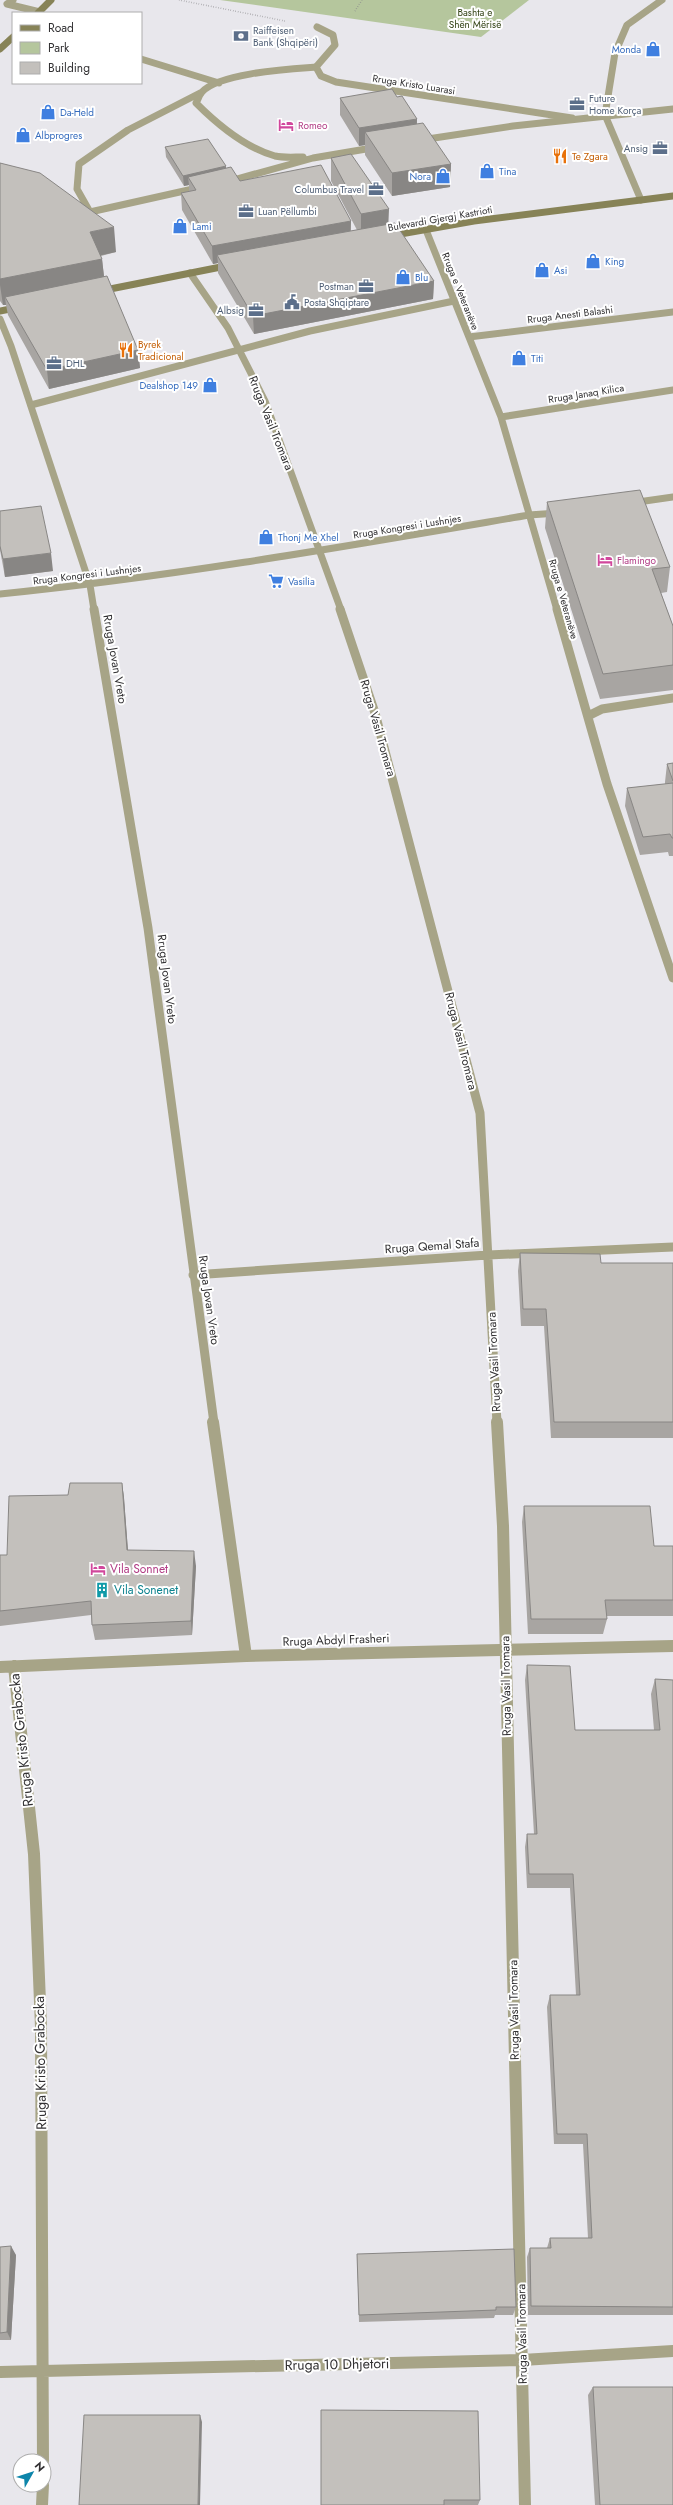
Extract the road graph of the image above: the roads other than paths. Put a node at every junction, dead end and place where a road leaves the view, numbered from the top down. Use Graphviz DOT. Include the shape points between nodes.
graph roads {
  1 [pos="13,0"];
  2 [pos="51,0"];
  3 [pos="662,0"];
  4 [pos="39,12"];
  5 [pos="317,27"];
  6 [pos="12,38"];
  7 [pos="0,49"];
  8 [pos="142,59"];
  9 [pos="316,67"];
  10 [pos="219,83"];
  11 [pos="203,92"];
  12 [pos="673,109"];
  13 [pos="605,115"];
  14 [pos="572,118"];
  15 [pos="413,142"];
  16 [pos="382,147"];
  17 [pos="313,158"];
  18 [pos="316,165"];
  19 [pos="216,184"];
  20 [pos="209,186"];
  21 [pos="673,196"];
  22 [pos="641,200"];
  23 [pos="90,212"];
  24 [pos="103,229"];
  25 [pos="426,230"];
  26 [pos="381,238"];
  27 [pos="236,264"];
  28 [pos="190,273"];
  29 [pos="92,292"];
  30 [pos="454,301"];
  31 [pos="31,305"];
  32 [pos="0,311"];
  33 [pos="673,312"];
  34 [pos="0,319"];
  35 [pos="469,337"];
  36 [pos="240,350"];
  37 [pos="673,390"];
  38 [pos="31,405"];
  39 [pos="501,417"];
  40 [pos="673,497"];
  41 [pos="620,504"];
  42 [pos="567,512"];
  43 [pos="529,515"];
  44 [pos="321,551"];
  45 [pos="90,585"];
  46 [pos="0,594"];
  47 [pos="673,698"];
  48 [pos="588,716"];
  49 [pos="673,978"];
  50 [pos="673,1247"];
  51 [pos="488,1255"];
  52 [pos="193,1275"];
  53 [pos="673,1646"];
  54 [pos="505,1648"];
  55 [pos="246,1656"];
  56 [pos="14,1666"];
  57 [pos="0,1667"];
  58 [pos="673,2351"];
  59 [pos="522,2360"];
  60 [pos="42,2371"];
  61 [pos="0,2372"];
  62 [pos="43,2453"];
  63 [pos="43,2493"];
  64 [pos="42,2505"];
  65 [pos="526,2505"];
  1 -- 4 [label="street" via="7,4"];
  2 -- 4 [label="main road"];
  3 -- 13 [label="street" via="627,25 615,53"];
  5 -- 9 [label="street" via="333,35 335,46"];
  6 -- 7 [label="main road"];
  8 -- 10 [label="street"];
  9 -- 10 [label="street" via="279,70"];
  9 -- 14 [label="street, Rruga Kristo Luarasi" via="321,76 336,82"];
  10 -- 11 [label="street"];
  11 -- 17 [label="street" via="196,103 211,119 242,139 274,156"];
  11 -- 23 [label="street" via="128,130 79,164 77,189"];
  12 -- 13 [label="street"];
  13 -- 14 [label="street"];
  13 -- 22 [label="street"];
  14 -- 15 [label="street"];
  16 -- 17 [label="street"];
  17 -- 18 [label="street"];
  17 -- 19 [label="street"];
  20 -- 23 [label="street"];
  21 -- 22 [label="main road, Bulevardi Gjergj Kastrioti"];
  22 -- 25 [label="main road, Bulevardi Gjergj Kastrioti" via="474,221"];
  23 -- 24 [label="street"];
  25 -- 26 [label="main road, Bulevardi Gjergj Kastrioti"];
  25 -- 30 [label="street, Rruga e Veteranëve"];
  27 -- 28 [label="main road"];
  28 -- 29 [label="main road"];
  28 -- 36 [label="street, Rruga Vasil Tromara"];
  30 -- 35 [label="street, Rruga e Veteranëve"];
  30 -- 36 [label="street" via="310,331"];
  31 -- 32 [label="main road"];
  33 -- 35 [label="street, Rruga Anesti Balashi"];
  34 -- 38 [label="street, Rruga Jovan Vreto"];
  35 -- 39 [label="street, Rruga e Veteranëve"];
  36 -- 38 [label="street"];
  36 -- 44 [label="street, Rruga Vasil Tromara" via="265,401"];
  37 -- 39 [label="street, Rruga Janaq Kilica"];
  38 -- 45 [label="street, Rruga Jovan Vreto"];
  39 -- 43 [label="street, Rruga e Veteranëve"];
  40 -- 41 [label="street"];
  42 -- 43 [label="street, Rruga Kongresi i Lushnjes"];
  43 -- 44 [label="street, Rruga Kongresi i Lushnjes"];
  43 -- 48 [label="street, Rruga e Veteranëve"];
  44 -- 45 [label="street, Rruga Kongresi i Lushnjes"];
  44 -- 51 [label="street, Rruga Vasil Tromara" via="375,712 480,1114"];
  45 -- 46 [label="street, Rruga Kongresi i Lushnjes"];
  45 -- 52 [label="street, Rruga Jovan Vreto" via="148,928"];
  47 -- 48 [label="street" via="602,709"];
  48 -- 49 [label="street, Rruga e Veteranëve" via="607,784"];
  50 -- 51 [label="street, Rruga Qemal Stafa"];
  51 -- 52 [label="street, Rruga Qemal Stafa"];
  51 -- 54 [label="street, Rruga Vasil Tromara" via="503,1526"];
  52 -- 55 [label="street, Rruga Jovan Vreto"];
  53 -- 54 [label="street, Rruga Abdyl Frasheri"];
  54 -- 55 [label="street, Rruga Abdyl Frasheri"];
  54 -- 59 [label="street, Rruga Vasil Tromara"];
  55 -- 56 [label="street, Rruga Abdyl Frasheri"];
  56 -- 57 [label="street, Rruga Abdyl Frasheri"];
  56 -- 60 [label="street, Rruga Kristo Grabocka" via="34,1854 41,2028"];
  58 -- 59 [label="street, Rruga 10 Dhjetori"];
  59 -- 60 [label="street, Rruga 10 Dhjetori"];
  59 -- 65 [label="street, Rruga Vasil Tromara"];
  60 -- 61 [label="street, Rruga 10 Dhjetori"];
  60 -- 62 [label="street, Rruga Kristo Grabocka"];
  63 -- 64 [label="street"];
}
